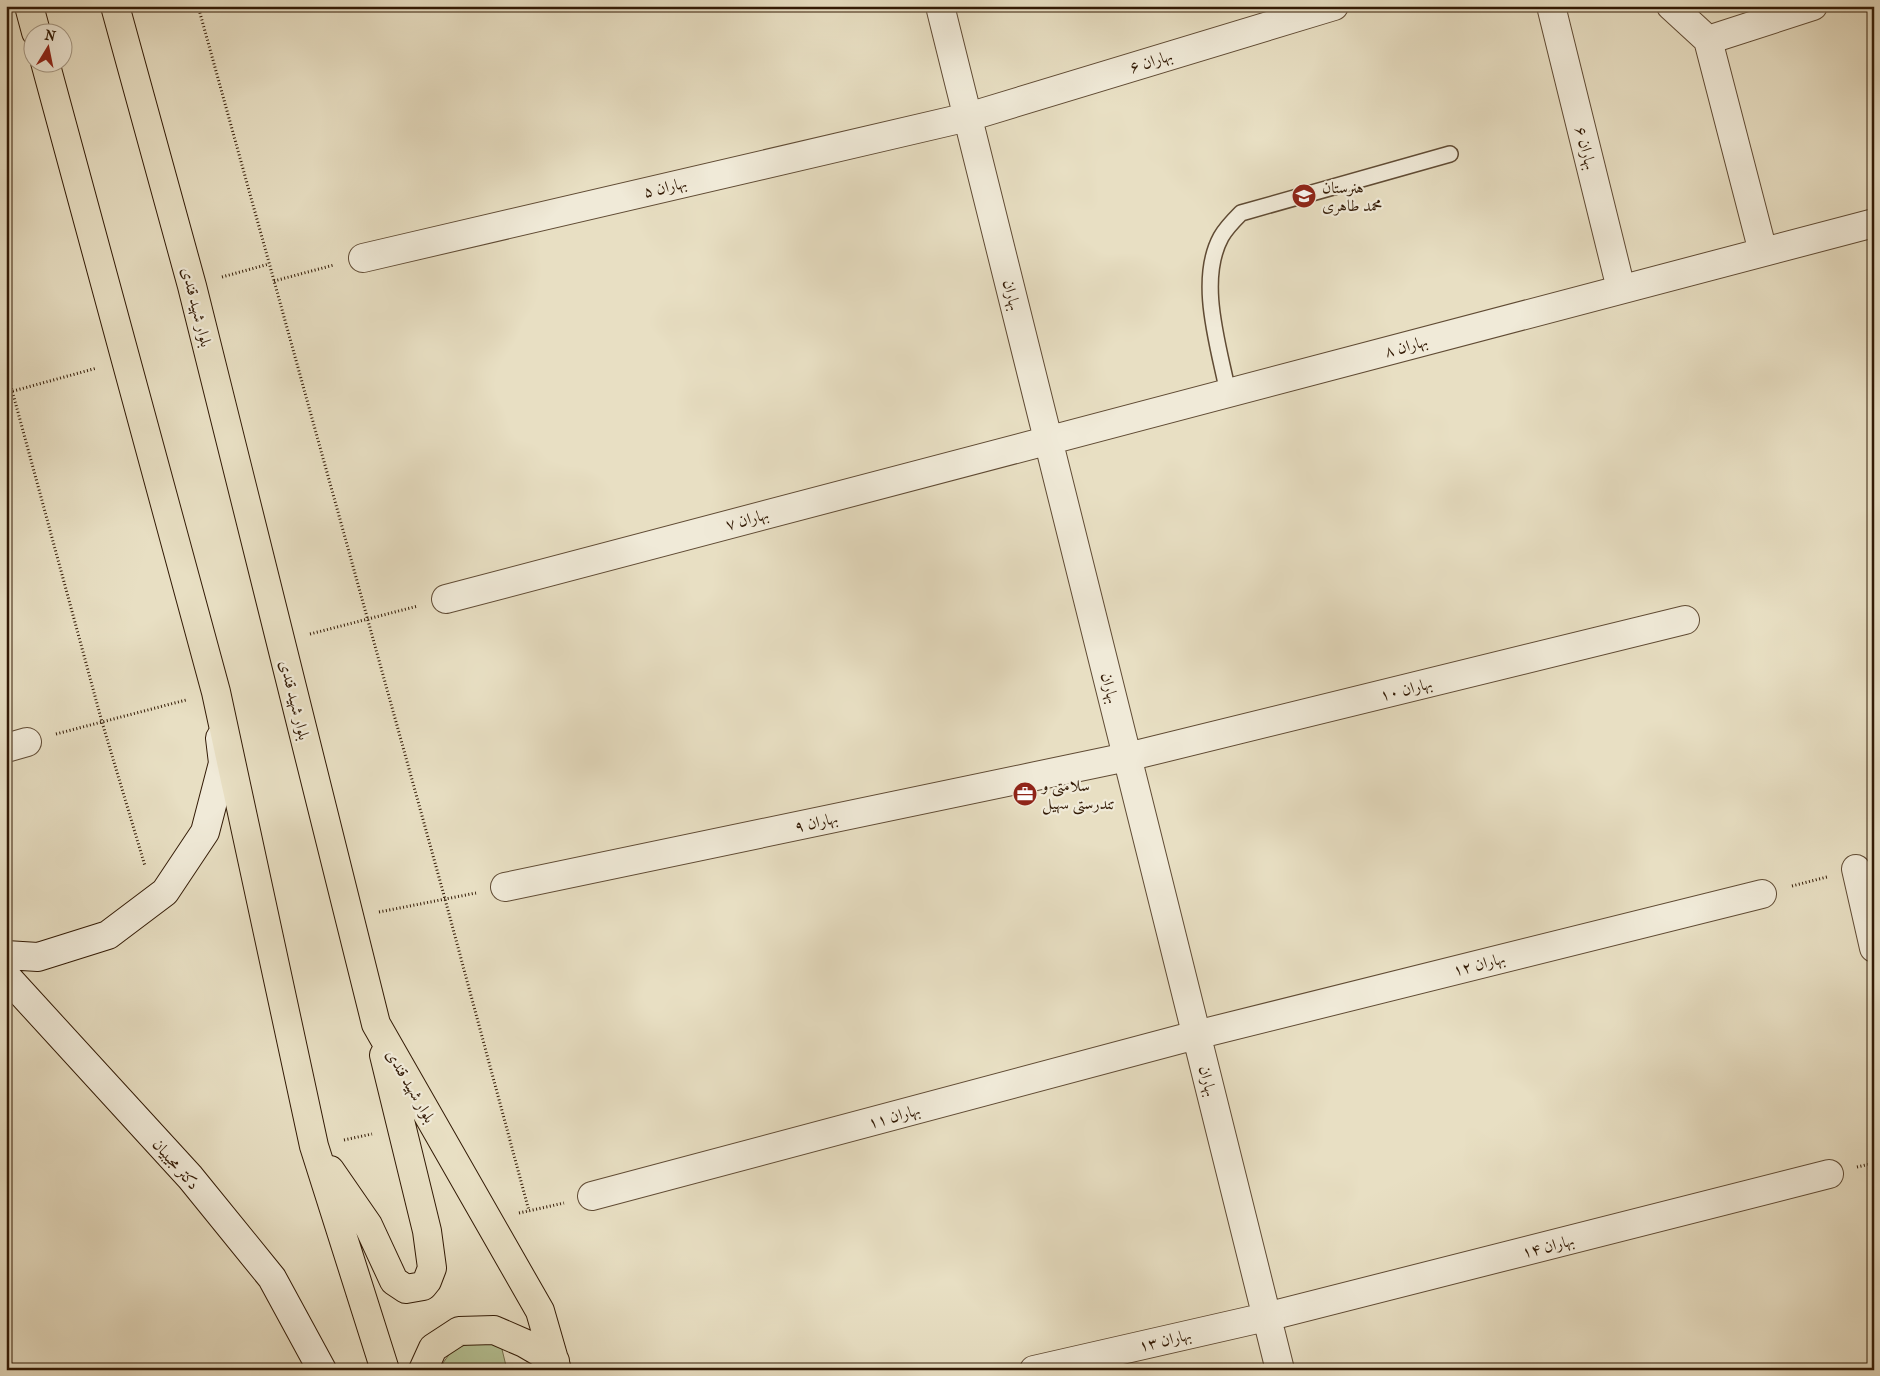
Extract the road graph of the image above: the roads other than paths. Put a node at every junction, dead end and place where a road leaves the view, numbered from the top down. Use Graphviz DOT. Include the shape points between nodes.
graph roads {
  1 [pos="29,6"];
  2 [pos="115,6"];
  3 [pos="940,6"];
  4 [pos="1334,6"];
  5 [pos="1551,6"];
  6 [pos="1814,6"];
  7 [pos="1671,7"];
  8 [pos="33,22"];
  9 [pos="1708,40"];
  10 [pos="48,72"];
  11 [pos="968,117"];
  12 [pos="1450,154"];
  13 [pos="1874,223"];
  14 [pos="1763,252"];
  15 [pos="363,258"];
  16 [pos="1621,289"];
  17 [pos="1228,393"];
  18 [pos="1048,440"];
  19 [pos="446,599"];
  20 [pos="1685,620"];
  21 [pos="216,692"];
  22 [pos="1127,757"];
  23 [pos="1856,869"];
  24 [pos="505,888"];
  25 [pos="1762,894"];
  26 [pos="1874,948"];
  27 [pos="6,955"];
  28 [pos="6,976"];
  29 [pos="376,1024"];
  30 [pos="1196,1035"];
  31 [pos="314,1146"];
  32 [pos="1829,1174"];
  33 [pos="592,1196"];
  34 [pos="1266,1317"];
  35 [pos="556,1365"];
  36 [pos="322,1370"];
  37 [pos="385,1370"];
  38 [pos="423,1370"];
  39 [pos="1034,1370"];
  40 [pos="1280,1370"];
  1 -- 8 [label="main road"];
  2 -- 29 [label="main road, بلوار شهید قندی" via="192,286"];
  3 -- 11 [label="street, بهاران"];
  4 -- 11 [label="street, بهاران ۶"];
  5 -- 16 [label="street, بهاران ۶"];
  6 -- 9 [label="street"];
  7 -- 9 [label="street"];
  9 -- 14 [label="street"];
  10 -- 21 [label="main road"];
  11 -- 15 [label="street, بهاران ۵"];
  11 -- 18 [label="street, بهاران"];
  12 -- 17 [label="lane" via="1241,213 1222,235 1214,252 1211,271 1211,309"];
  13 -- 14 [label="street, بهاران ۸"];
  14 -- 16 [label="street, بهاران ۸"];
  16 -- 17 [label="street, بهاران ۸"];
  17 -- 18 [label="street, بهاران ۸"];
  18 -- 19 [label="street, بهاران ۷"];
  18 -- 22 [label="street, بهاران"];
  20 -- 22 [label="street, بهاران ۱۰"];
  21 -- 27 [label="street" via="222,763 205,832 165,892 108,935 38,957"];
  21 -- 31 [label="main road"];
  22 -- 24 [label="street, بهاران ۹"];
  22 -- 30 [label="street, بهاران"];
  23 -- 26 [label="street"];
  25 -- 30 [label="street, بهاران ۱۲"];
  28 -- 36 [label="street, دکتر مجیبیان" via="190,1177 272,1278"];
  29 -- 31 [label="main road" via="427,1231 432,1268 423,1286 406,1289 394,1281 368,1225"];
  29 -- 35 [label="main road, بلوار شهید قندی" via="540,1311"];
  30 -- 33 [label="street, بهاران ۱۱"];
  30 -- 34 [label="street, بهاران"];
  31 -- 37 [label="main road"];
  32 -- 34 [label="street, بهاران ۱۴"];
  34 -- 39 [label="street, بهاران ۱۳"];
  34 -- 40 [label="street, بهاران"];
  35 -- 38 [label="main road" via="524,1343 494,1330 459,1331 433,1348"];
}
